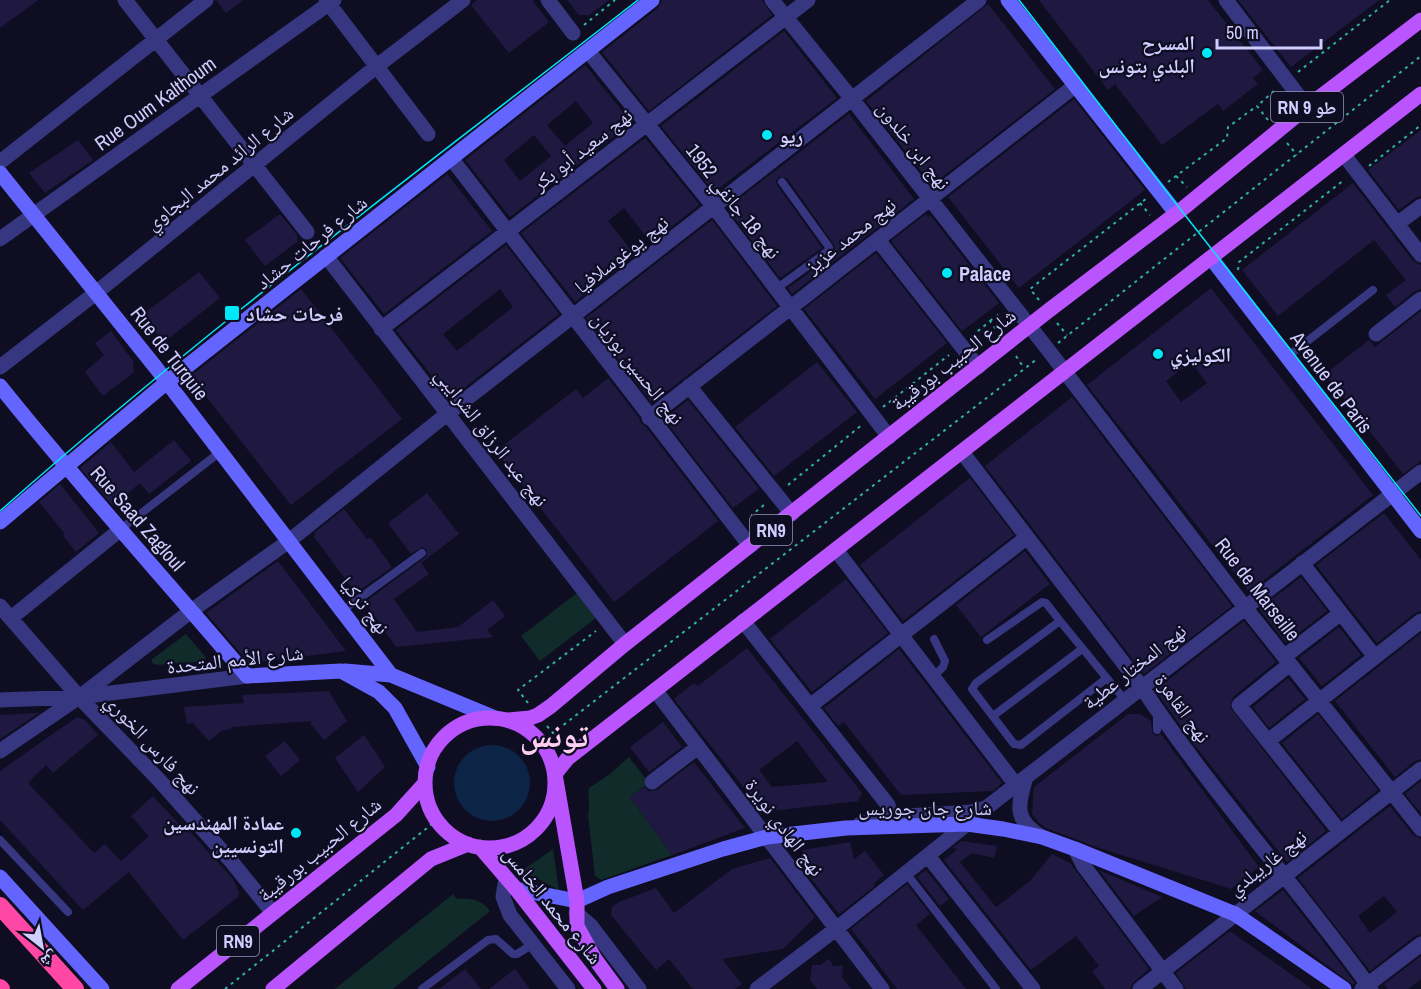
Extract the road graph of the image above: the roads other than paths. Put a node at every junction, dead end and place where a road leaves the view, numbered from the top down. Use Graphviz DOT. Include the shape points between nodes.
graph roads {
  1 [pos="125,0"];
  2 [pos="206,0"];
  3 [pos="463,0"];
  4 [pos="548,0"];
  5 [pos="652,0"];
  6 [pos="772,0"];
  7 [pos="808,0"];
  8 [pos="979,0"];
  9 [pos="1008,0"];
  10 [pos="1226,0"];
  11 [pos="329,1"];
  12 [pos="785,18"];
  13 [pos="1421,20"];
  14 [pos="573,33"];
  15 [pos="156,39"];
  16 [pos="588,51"];
  17 [pos="377,66"];
  18 [pos="1076,85"];
  19 [pos="1421,94"];
  20 [pos="200,96"];
  21 [pos="852,99"];
  22 [pos="1307,107"];
  23 [pos="648,125"];
  24 [pos="428,134"];
  25 [pos="1344,155"];
  26 [pos="452,161"];
  27 [pos="0,162"];
  28 [pos="255,166"];
  29 [pos="0,172"];
  30 [pos="782,182"];
  31 [pos="930,199"];
  32 [pos="1421,206"];
  33 [pos="714,207"];
  34 [pos="1176,213"];
  35 [pos="35,215"];
  36 [pos="1397,224"];
  37 [pos="307,232"];
  38 [pos="508,233"];
  39 [pos="0,239"];
  40 [pos="878,240"];
  41 [pos="1421,255"];
  42 [pos="326,256"];
  43 [pos="1211,258"];
  44 [pos="776,289"];
  45 [pos="1373,290"];
  46 [pos="97,292"];
  47 [pos="1421,299"];
  48 [pos="791,308"];
  49 [pos="573,318"];
  50 [pos="1026,322"];
  51 [pos="381,329"];
  52 [pos="1376,334"];
  53 [pos="1049,351"];
  54 [pos="1287,357"];
  55 [pos="0,367"];
  56 [pos="978,367"];
  57 [pos="1065,372"];
  58 [pos="167,382"];
  59 [pos="0,386"];
  60 [pos="689,386"];
  61 [pos="447,414"];
  62 [pos="649,418"];
  63 [pos="889,437"];
  64 [pos="220,452"];
  65 [pos="962,452"];
  66 [pos="64,466"];
  67 [pos="1421,471"];
  68 [pos="1391,494"];
  69 [pos="792,514"];
  70 [pos="0,522"];
  71 [pos="121,529"];
  72 [pos="1421,531"];
  73 [pos="1026,538"];
  74 [pos="289,541"];
  75 [pos="750,546"];
  76 [pos="836,550"];
  77 [pos="422,553"];
  78 [pos="305,562"];
  79 [pos="1302,563"];
  80 [pos="0,606"];
  81 [pos="1245,606"];
  82 [pos="192,611"];
  83 [pos="342,611"];
  84 [pos="1341,613"];
  85 [pos="11,618"];
  86 [pos="743,621"];
  87 [pos="1060,621"];
  88 [pos="1421,621"];
  89 [pos="901,635"];
  90 [pos="934,639"];
  91 [pos="987,640"];
  92 [pos="625,644"];
  93 [pos="1082,649"];
  94 [pos="1375,657"];
  95 [pos="1288,660"];
  96 [pos="341,671"];
  97 [pos="391,675"];
  98 [pos="247,676"];
  99 [pos="933,677"];
  100 [pos="1107,678"];
  101 [pos="1141,686"];
  102 [pos="655,690"];
  103 [pos="80,697"];
  104 [pos="1125,699"];
  105 [pos="0,700"];
  106 [pos="1319,700"];
  107 [pos="810,706"];
  108 [pos="1157,711"];
  109 [pos="993,716"];
  110 [pos="501,719"];
  111 [pos="1157,730"];
  112 [pos="1268,741"];
  113 [pos="698,747"];
  114 [pos="0,751"];
  115 [pos="428,767"];
  116 [pos="1421,769"];
  117 [pos="555,774"];
  118 [pos="1021,781"];
  119 [pos="652,782"];
  120 [pos="425,783"];
  121 [pos="1391,792"];
  122 [pos="891,817"];
  123 [pos="967,824"];
  124 [pos="846,828"];
  125 [pos="1421,829"];
  126 [pos="1340,832"];
  127 [pos="767,837"];
  128 [pos="1042,837"];
  129 [pos="0,840"];
  130 [pos="474,845"];
  131 [pos="1075,849"];
  132 [pos="928,856"];
  133 [pos="906,873"];
  134 [pos="0,876"];
  135 [pos="1283,876"];
  136 [pos="511,883"];
  137 [pos="0,906"];
  138 [pos="577,907"];
  139 [pos="69,912"];
  140 [pos="273,913"];
  141 [pos="1235,914"];
  142 [pos="836,929"];
  143 [pos="533,944"];
  144 [pos="1421,944"];
  145 [pos="1163,972"];
  146 [pos="280,987"];
  147 [pos="1367,987"];
  148 [pos="75,989"];
  149 [pos="102,989"];
  150 [pos="178,989"];
  151 [pos="423,989"];
  152 [pos="568,989"];
  153 [pos="594,989"];
  154 [pos="617,989"];
  155 [pos="639,989"];
  156 [pos="757,989"];
  157 [pos="882,989"];
  158 [pos="996,989"];
  159 [pos="1033,989"];
  160 [pos="1140,989"];
  161 [pos="1176,989"];
  162 [pos="1344,989"];
  1 -- 15 [label="street"];
  2 -- 15 [label="street"];
  3 -- 17 [label="street, شارع الرائد محمد البجاوي"];
  4 -- 14 [label="street"];
  5 -- 16 [label="street, شارع فرحات حشاد"];
  6 -- 12 [label="street, نهج ابن خلدون"];
  7 -- 12 [label="street, نهج سعيد أبو بكر"];
  8 -- 21 [label="street, نهج يوغوسلافيا"];
  9 -- 18 [label="street"];
  10 -- 22 [label="street"];
  11 -- 17 [label="street"];
  11 -- 20 [label="street, Rue Oum Kalthoum"];
  12 -- 21 [label="street, نهج ابن خلدون"];
  12 -- 23 [label="street, نهج سعيد أبو بكر"];
  13 -- 22 [label="main road, شارع الحبيب بورقيبة / RN 9 طو"];
  15 -- 20 [label="street"];
  15 -- 27 [label="street"];
  16 -- 23 [label="street, نهج 18 جانفي 1952"];
  16 -- 26 [label="street, شارع فرحات حشاد"];
  17 -- 24 [label="street"];
  17 -- 28 [label="street, شارع الرائد محمد البجاوي"];
  18 -- 31 [label="street, نهج محمد عزيز"];
  18 -- 34 [label="street"];
  19 -- 25 [label="main road, RN 9 طو"];
  20 -- 28 [label="street"];
  20 -- 35 [label="street, Rue Oum Kalthoum"];
  21 -- 31 [label="street, نهج ابن خلدون"];
  21 -- 33 [label="street, نهج يوغوسلافيا"];
  22 -- 34 [label="main road, شارع الحبيب بورقيبة / RN 9 طو"];
  23 -- 33 [label="street, نهج 18 جانفي 1952"];
  23 -- 38 [label="street, نهج سعيد أبو بكر"];
  25 -- 36 [label="street"];
  25 -- 43 [label="main road, RN 9 طو"];
  26 -- 38 [label="street, نهج الحسين بوزيان"];
  26 -- 42 [label="street, شارع فرحات حشاد"];
  28 -- 37 [label="street"];
  28 -- 46 [label="street, شارع الرائد محمد البجاوي"];
  29 -- 35 [label="street, Rue de Turquie"];
  30 -- 44 [label="lane" via="829,247"];
  31 -- 40 [label="street, نهج محمد عزيز"];
  31 -- 50 [label="street, نهج ابن خلدون"];
  32 -- 36 [label="street"];
  33 -- 44 [label="street, نهج 18 جانفي 1952"];
  33 -- 49 [label="street, نهج يوغوسلافيا"];
  34 -- 50 [label="main road, شارع الحبيب بورقيبة / RN 9 طو" via="1048,311"];
  35 -- 39 [label="street, Rue Oum Kalthoum"];
  35 -- 46 [label="street, Rue de Turquie"];
  36 -- 41 [label="street"];
  38 -- 49 [label="street, نهج الحسين بوزيان"];
  38 -- 51 [label="street, نهج سعيد أبو بكر"];
  40 -- 48 [label="street, نهج محمد عزيز"];
  40 -- 56 [label="street"];
  42 -- 51 [label="street, نهج عبد الرزاق الشرايبي"];
  42 -- 58 [label="street, شارع فرحات حشاد"];
  43 -- 54 [label="street, Avenue de Paris"];
  43 -- 57 [label="main road, RN 9 طو"];
  44 -- 48 [label="street, نهج 18 جانفي 1952"];
  45 -- 54 [label="lane"];
  46 -- 55 [label="street, شارع الرائد محمد البجاوي"];
  46 -- 58 [label="street, Rue de Turquie"];
  47 -- 52 [label="street"];
  48 -- 60 [label="street, نهج محمد عزيز"];
  48 -- 63 [label="street, نهج 18 جانفي 1952"];
  49 -- 61 [label="street, نهج يوغوسلافيا"];
  49 -- 62 [label="street, نهج الحسين بوزيان"];
  50 -- 53 [label="street, نهج ابن خلدون"];
  50 -- 56 [label="main road, شارع الحبيب بورقيبة / RN9"];
  51 -- 61 [label="street, نهج عبد الرزاق الشرايبي"];
  53 -- 57 [label="street, Rue de Marseille"];
  54 -- 68 [label="street, Avenue de Paris" via="1343,441"];
  56 -- 63 [label="main road, شارع الحبيب بورقيبة / RN9"];
  57 -- 65 [label="main road"];
  57 -- 81 [label="street, Rue de Marseille"];
  58 -- 64 [label="street, Rue de Turquie"];
  58 -- 66 [label="street, شارع فرحات حشاد"];
  59 -- 66 [label="street, Rue Saad Zagloul"];
  60 -- 62 [label="street, نهج محمد عزيز"];
  60 -- 69 [label="street"];
  61 -- 74 [label="street, نهج يوغوسلافيا"];
  61 -- 92 [label="street, نهج عبد الرزاق الشرايبي"];
  62 -- 75 [label="street, نهج الحسين بوزيان"];
  63 -- 69 [label="main road, شارع الحبيب بورقيبة / RN9"];
  64 -- 71 [label="lane"];
  64 -- 74 [label="street, Rue de Turquie"];
  65 -- 73 [label="street, نهج القاهرة"];
  65 -- 76 [label="main road"];
  66 -- 70 [label="street, شارع فرحات حشاد"];
  66 -- 71 [label="street, Rue Saad Zagloul"];
  67 -- 68 [label="street, نهج المختار عطية"];
  68 -- 72 [label="street, Avenue de Paris"];
  68 -- 79 [label="street, نهج المختار عطية"];
  69 -- 75 [label="main road, شارع الحبيب بورقيبة / RN9"];
  71 -- 82 [label="street, Rue Saad Zagloul"];
  71 -- 85 [label="street"];
  73 -- 89 [label="street"];
  73 -- 101 [label="street, نهج القاهرة"];
  74 -- 78 [label="street, Rue de Turquie"];
  74 -- 82 [label="street, نهج يوغوسلافيا"];
  75 -- 92 [label="main road, شارع الحبيب بورقيبة / RN9"];
  76 -- 86 [label="main road"];
  76 -- 89 [label="street"];
  77 -- 83 [label="lane"];
  78 -- 83 [label="street, نهج تركيا"];
  79 -- 81 [label="street, نهج المختار عطية"];
  79 -- 84 [label="street"];
  80 -- 85 [label="street, نهج فارس الخوري"];
  81 -- 95 [label="street, Rue de Marseille"];
  81 -- 101 [label="street, نهج المختار عطية"];
  82 -- 98 [label="street, Rue Saad Zagloul"];
  82 -- 103 [label="street, نهج يوغوسلافيا"];
  83 -- 97 [label="street, نهج تركيا"];
  84 -- 94 [label="street"];
  84 -- 95 [label="street"];
  85 -- 103 [label="street, نهج فارس الخوري"];
  86 -- 102 [label="main road"];
  86 -- 107 [label="street"];
  87 -- 91 [label="lane" via="1042,602"];
  87 -- 93 [label="lane"];
  87 -- 109 [label="lane" via="976,683 972,689"];
  88 -- 94 [label="street"];
  89 -- 99 [label="street"];
  89 -- 107 [label="street"];
  90 -- 99 [label="lane" via="945,661"];
  92 -- 110 [label="main road, شارع الحبيب بورقيبة / RN9" via="542,712 530,718"];
  93 -- 100 [label="lane"];
  93 -- 109 [label="lane"];
  94 -- 106 [label="street"];
  95 -- 106 [label="street, Rue de Marseille"];
  95 -- 112 [label="street" via="1239,705"];
  96 -- 97 [label="street, شارع الأمم المتحدة"];
  96 -- 98 [label="street, شارع الأمم المتحدة"];
  96 -- 115 [label="street" via="379,692 395,708"];
  97 -- 110 [label="street"];
  98 -- 103 [label="street, شارع الأمم المتحدة"];
  99 -- 118 [label="street"];
  100 -- 104 [label="lane"];
  100 -- 109 [label="lane" via="1021,745 1014,744"];
  101 -- 104 [label="street, نهج المختار عطية"];
  101 -- 108 [label="street, نهج القاهرة"];
  102 -- 113 [label="street, نهج الهادي نويرة"];
  102 -- 117 [label="main road" via="568,758"];
  103 -- 105 [label="street, شارع الأمم المتحدة"];
  103 -- 114 [label="street, نهج يوغوسلافيا"];
  103 -- 140 [label="street, نهج فارس الخوري" via="159,780"];
  104 -- 118 [label="street, نهج المختار عطية"];
  106 -- 112 [label="street"];
  106 -- 121 [label="street, Rue de Marseille"];
  107 -- 122 [label="street" via="888,804"];
  108 -- 111 [label="lane"];
  108 -- 135 [label="street, نهج القاهرة" via="1217,800"];
  110 -- 115 [label="main road, RN9" via="482,718 458,727 439,744"];
  110 -- 117 [label="main road" via="535,736 544,746"];
  112 -- 126 [label="street"];
  113 -- 119 [label="street"];
  113 -- 127 [label="street, نهج الهادي نويرة"];
  115 -- 120 [label="main road, RN9"];
  116 -- 121 [label="street, نهج غاريبلدي"];
  117 -- 130 [label="main road" via="552,804 536,829 509,844 492,848"];
  117 -- 138 [label="main road, شارع محمد الخامس"];
  118 -- 122 [label="street, نهج المختار عطية" via="986,808"];
  118 -- 128 [label="street" via="1022,821"];
  120 -- 130 [label="main road, RN9" via="437,820 456,838"];
  120 -- 140 [label="main road, شارع الحبيب بورقيبة / RN9" via="396,815"];
  121 -- 125 [label="street, Rue de Marseille"];
  121 -- 126 [label="street, نهج غاريبلدي"];
  122 -- 124 [label="street, نهج المختار عطية"];
  123 -- 124 [label="street, شارع جان جوريس"];
  123 -- 128 [label="street, شارع جان جوريس"];
  123 -- 132 [label="street"];
  124 -- 127 [label="street, شارع جان جوريس"];
  126 -- 135 [label="street, نهج غاريبلدي"];
  127 -- 138 [label="street, شارع جان جوريس" via="619,883"];
  127 -- 142 [label="street, نهج الهادي نويرة"];
  128 -- 131 [label="street, شارع جان جوريس"];
  129 -- 139 [label="lane"];
  130 -- 136 [label="main road, شارع محمد الخامس"];
  130 -- 146 [label="main road" via="431,859"];
  131 -- 141 [label="street, شارع جان جوريس"];
  131 -- 145 [label="street"];
  132 -- 133 [label="street"];
  132 -- 159 [label="street"];
  133 -- 142 [label="street"];
  133 -- 158 [label="lane"];
  134 -- 149 [label="street"];
  135 -- 141 [label="street, نهج غاريبلدي"];
  135 -- 147 [label="street, نهج القاهرة"];
  136 -- 138 [label="street"];
  136 -- 143 [label="street" via="503,897 506,907"];
  136 -- 153 [label="main road, شارع محمد الخامس"];
  137 -- 148 [label="highway"];
  138 -- 154 [label="main road, شارع محمد الخامس" via="577,926 583,939"];
  138 -- 155 [label="street, شارع محمد الخامس"];
  140 -- 150 [label="main road, شارع الحبيب بورقيبة / RN9"];
  141 -- 145 [label="street, نهج غاريبلدي"];
  141 -- 162 [label="street, شارع جان جوريس"];
  142 -- 156 [label="street"];
  142 -- 157 [label="street, نهج الهادي نويرة"];
  143 -- 151 [label="lane" via="513,954 496,939 488,940"];
  143 -- 152 [label="street"];
  144 -- 147 [label="street"];
  145 -- 160 [label="street, نهج غاريبلدي"];
  145 -- 161 [label="street"];
}
